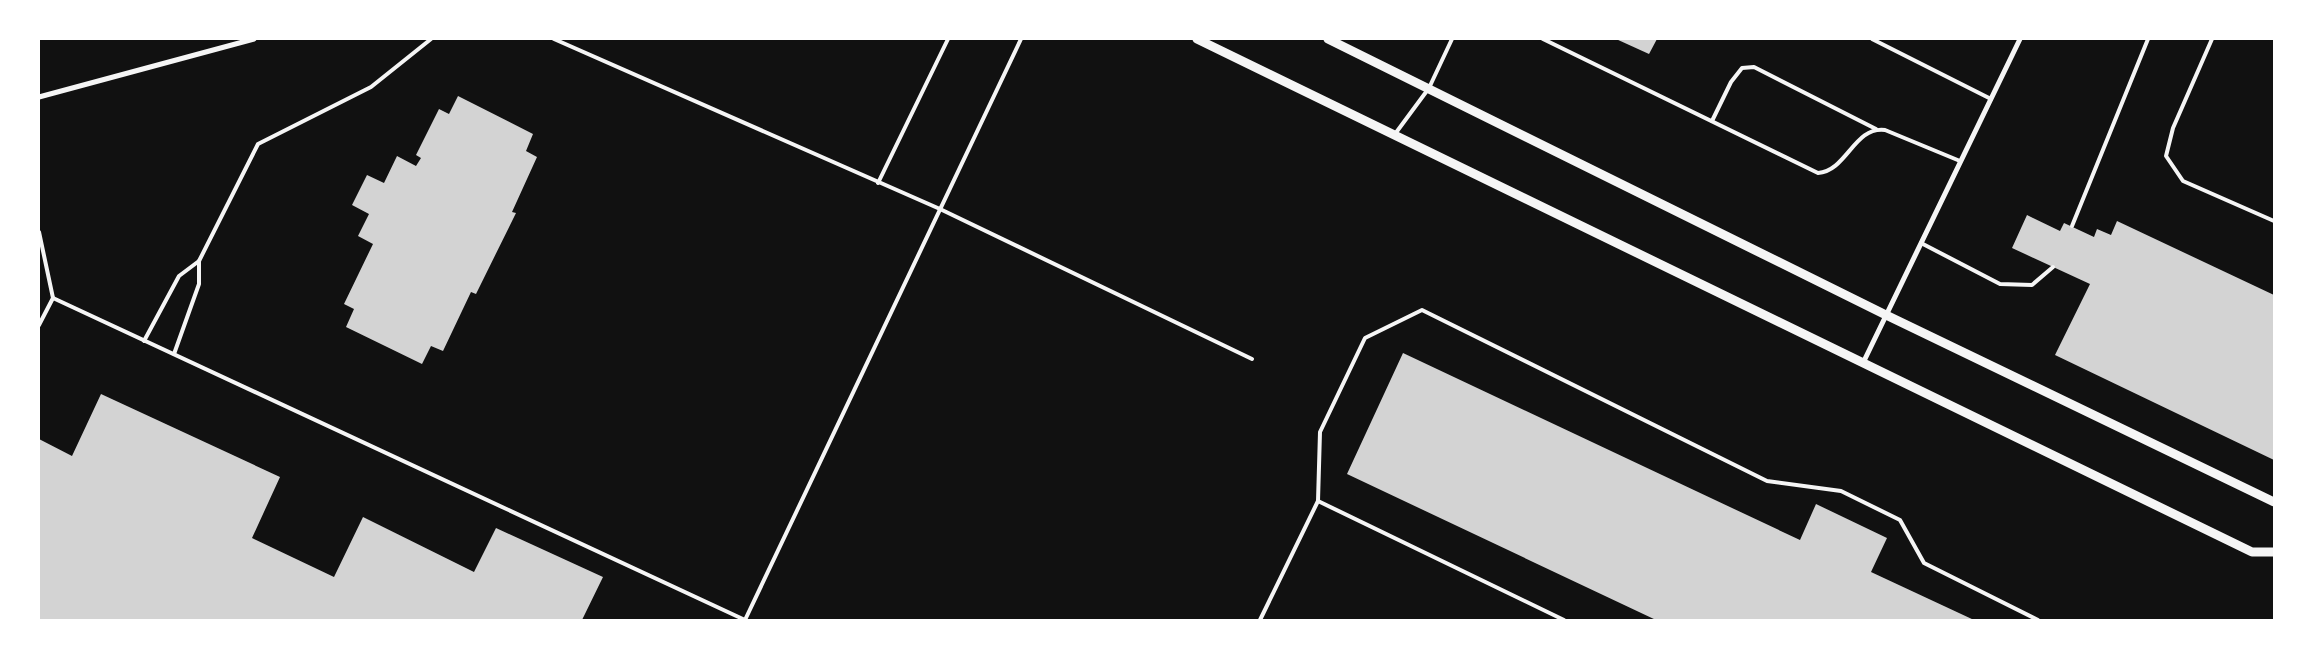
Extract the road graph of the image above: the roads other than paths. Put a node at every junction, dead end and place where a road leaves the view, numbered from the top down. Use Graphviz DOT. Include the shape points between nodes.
graph roads {
  1 [pos="254,39"];
  2 [pos="431,39"];
  3 [pos="554,39"];
  4 [pos="948,39"];
  5 [pos="1021,39"];
  6 [pos="1197,39"];
  7 [pos="1328,39"];
  8 [pos="1452,39"];
  9 [pos="1543,39"];
  10 [pos="1872,39"];
  11 [pos="2020,39"];
  12 [pos="2148,39"];
  13 [pos="2212,39"];
  14 [pos="1429,88"];
  15 [pos="39,97"];
  16 [pos="1991,99"];
  17 [pos="1712,121"];
  18 [pos="1876,129"];
  19 [pos="1395,134"];
  20 [pos="1960,161"];
  21 [pos="878,183"];
  22 [pos="940,209"];
  23 [pos="2274,221"];
  24 [pos="2072,226"];
  25 [pos="39,232"];
  26 [pos="1921,243"];
  27 [pos="199,261"];
  28 [pos="2053,267"];
  29 [pos="53,298"];
  30 [pos="1886,315"];
  31 [pos="39,325"];
  32 [pos="144,341"];
  33 [pos="174,354"];
  34 [pos="1252,359"];
  35 [pos="1862,364"];
  36 [pos="1318,501"];
  37 [pos="2274,502"];
  38 [pos="2274,552"];
  39 [pos="745,620"];
  40 [pos="1260,620"];
  41 [pos="1564,620"];
  42 [pos="2038,620"];
  1 -- 15 [label="street"];
  2 -- 27 [label="lane" via="371,87 258,144"];
  3 -- 21 [label="lane"];
  4 -- 21 [label="lane"];
  5 -- 22 [label="lane"];
  6 -- 19 [label="street"];
  7 -- 14 [label="street"];
  8 -- 14 [label="lane"];
  9 -- 17 [label="lane"];
  10 -- 16 [label="lane"];
  11 -- 16 [label="street"];
  12 -- 24 [label="lane"];
  13 -- 23 [label="lane" via="2173,128 2166,156 2183,181"];
  14 -- 19 [label="lane"];
  14 -- 30 [label="street"];
  16 -- 20 [label="street"];
  17 -- 18 [label="lane" via="1818,173 1836,167 1863,136"];
  17 -- 18 [label="lane" via="1731,82 1742,68 1754,67"];
  18 -- 20 [label="lane"];
  19 -- 35 [label="street"];
  20 -- 26 [label="street"];
  21 -- 22 [label="lane"];
  22 -- 34 [label="lane"];
  22 -- 39 [label="lane"];
  25 -- 29 [label="lane"];
  26 -- 28 [label="lane" via="2000,284 2032,285"];
  26 -- 30 [label="street"];
  27 -- 32 [label="lane" via="179,276"];
  27 -- 33 [label="lane" via="199,284"];
  29 -- 31 [label="lane"];
  29 -- 32 [label="lane"];
  30 -- 35 [label="street"];
  30 -- 37 [label="street"];
  32 -- 33 [label="lane"];
  33 -- 39 [label="lane"];
  35 -- 38 [label="street" via="2252,552"];
  36 -- 40 [label="lane"];
  36 -- 41 [label="lane"];
  36 -- 42 [label="lane" via="1320,432 1365,338 1422,310 1767,481 1841,491 1900,520 1924,563"];
}
